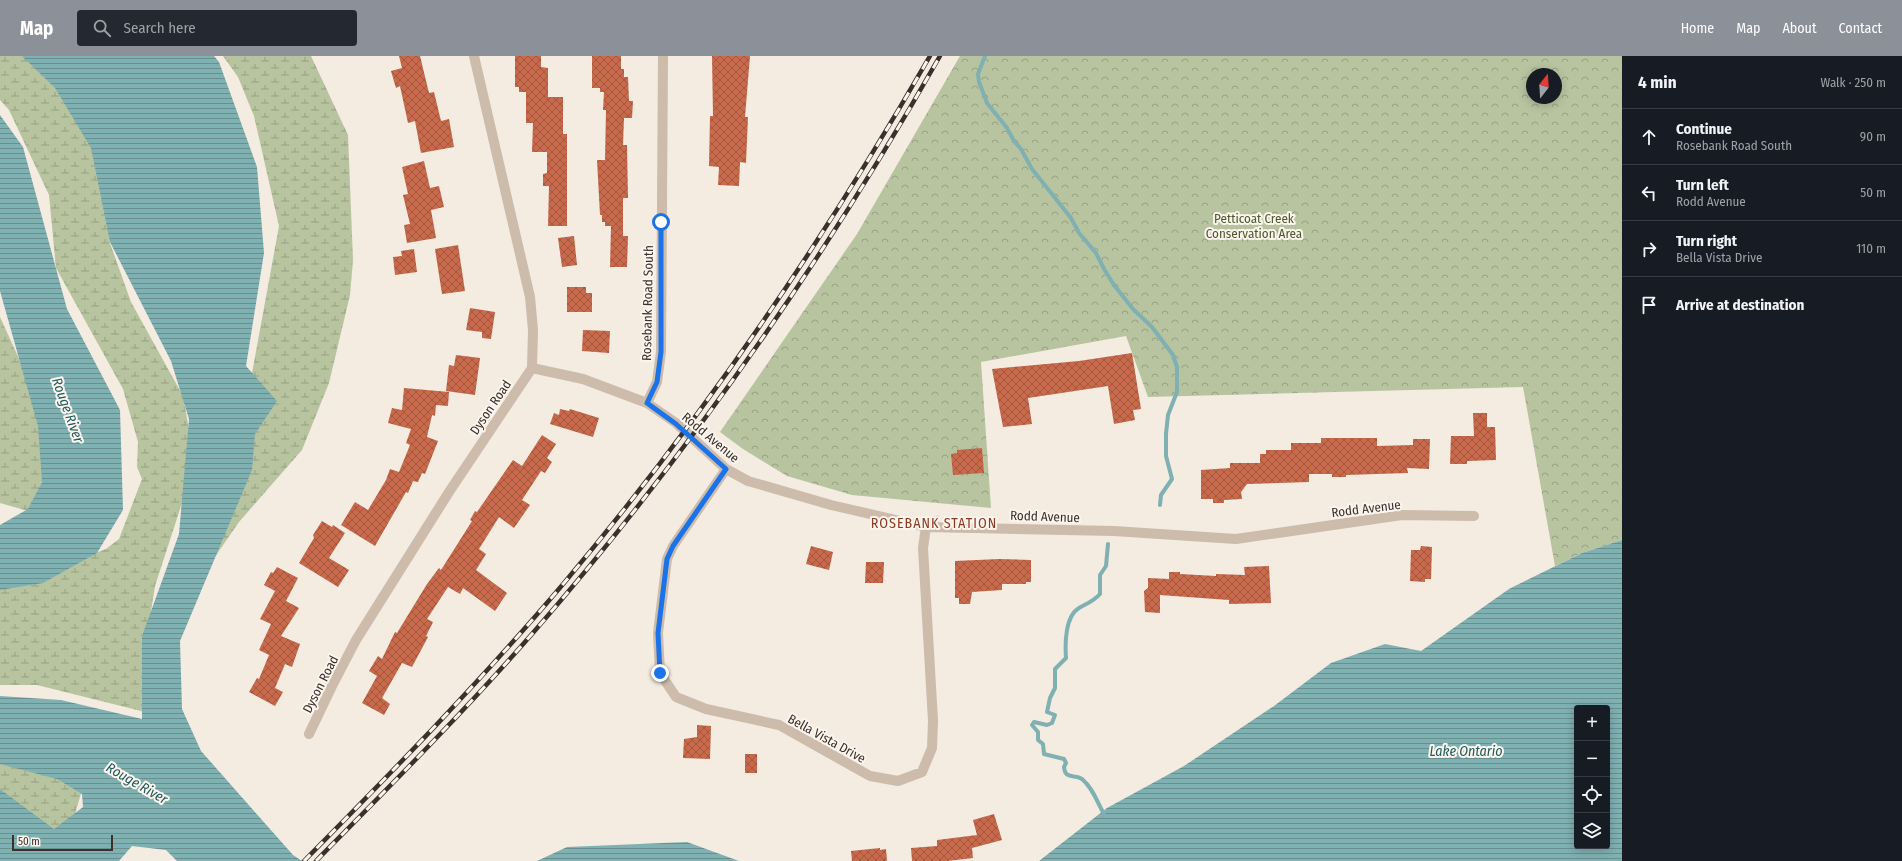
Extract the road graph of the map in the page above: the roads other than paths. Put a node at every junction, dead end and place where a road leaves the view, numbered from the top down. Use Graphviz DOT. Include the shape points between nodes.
graph roads {
  1 [pos="474,56"];
  2 [pos="662,56"];
  3 [pos="532,368"];
  4 [pos="647,403"];
  5 [pos="726,469"];
  6 [pos="1474,516"];
  7 [pos="926,526"];
  8 [pos="309,734"];
  1 -- 3 [label="street" via="530,297 533,330"];
  2 -- 4 [label="street, Rosebank Road South" via="661,352 657,382"];
  3 -- 4 [label="street, Rodd Avenue" via="584,379"];
  3 -- 8 [label="street, Dyson Road" via="449,492 360,634"];
  4 -- 5 [label="street, Rodd Avenue" via="676,424"];
  5 -- 7 [label="street, Rodd Avenue" via="748,481 831,505"];
  5 -- 7 [label="street, Bella Vista Drive" via="673,546 667,559 658,633 660,673 676,697 706,709 779,725 870,776 898,781 922,772 932,748 933,721 923,548"];
  6 -- 7 [label="street, Rodd Avenue" via="1402,515 1236,539 1114,531"];
}
